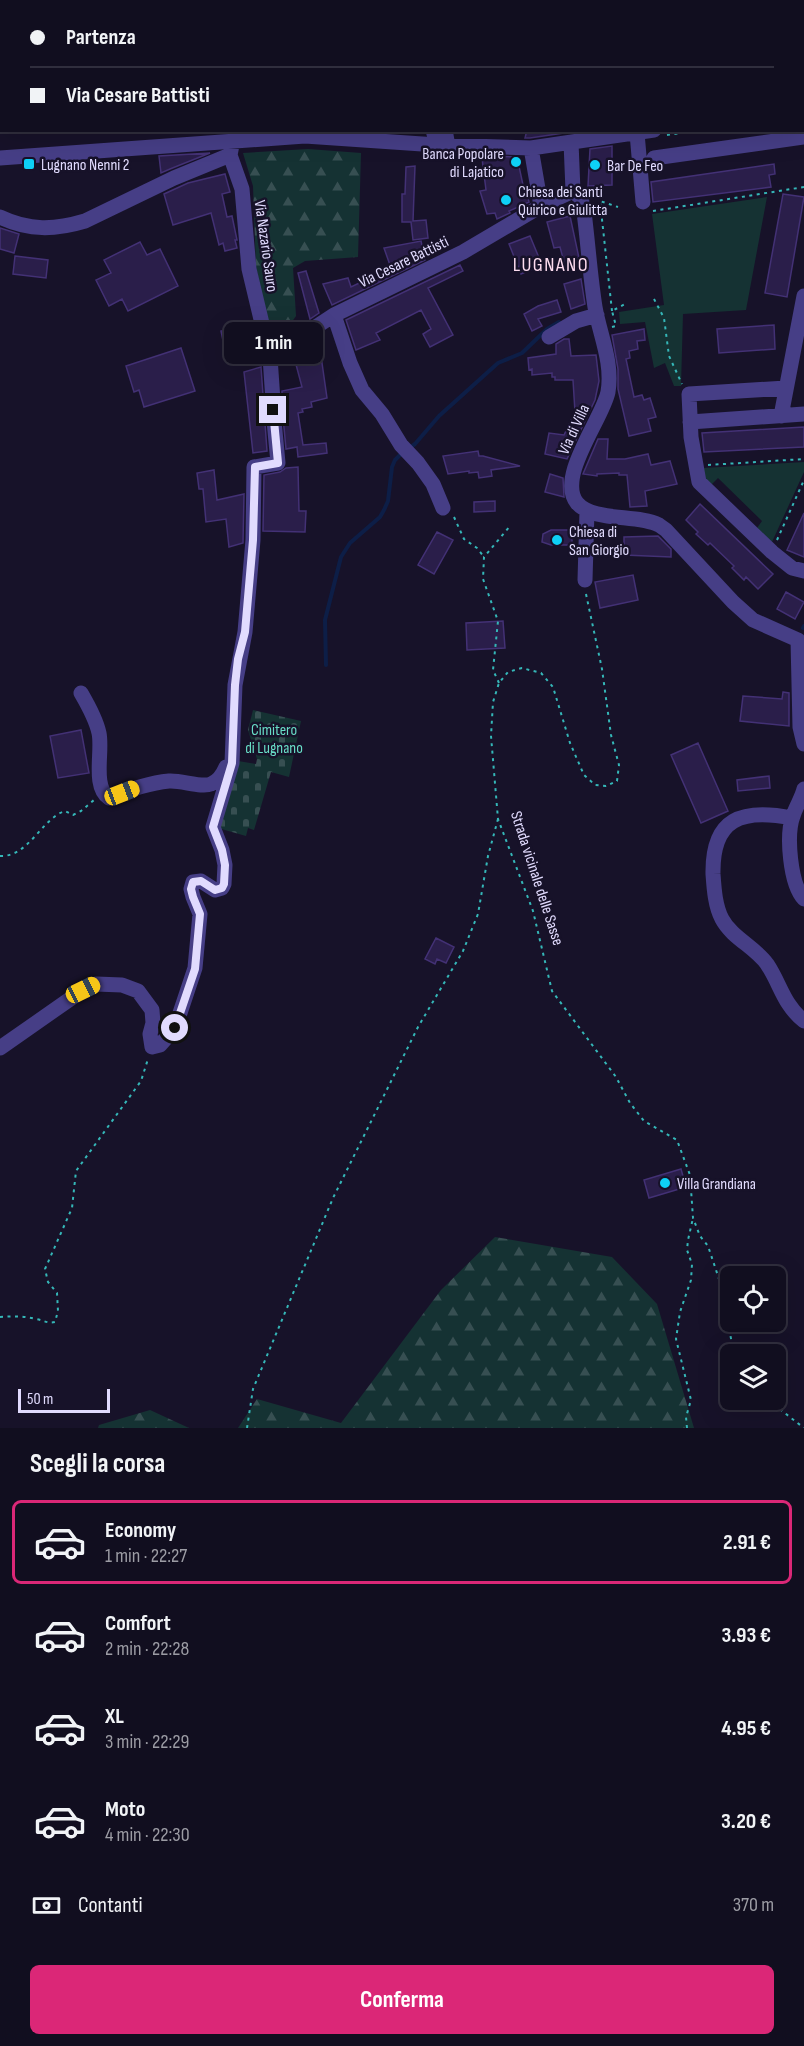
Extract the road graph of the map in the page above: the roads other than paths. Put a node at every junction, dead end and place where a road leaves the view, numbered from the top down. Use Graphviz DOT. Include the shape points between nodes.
graph roads {
  1 [pos="426,132"];
  2 [pos="305,133"];
  3 [pos="637,133"];
  4 [pos="656,133"];
  5 [pos="606,134"];
  6 [pos="352,135"];
  7 [pos="804,137"];
  8 [pos="441,138"];
  9 [pos="571,142"];
  10 [pos="413,144"];
  11 [pos="232,148"];
  12 [pos="531,148"];
  13 [pos="0,158"];
  14 [pos="654,158"];
  15 [pos="573,191"];
  16 [pos="541,206"];
  17 [pos="644,208"];
  18 [pos="0,217"];
  19 [pos="804,296"];
  20 [pos="604,313"];
  21 [pos="334,315"];
  22 [pos="549,337"];
  23 [pos="270,357"];
  24 [pos="786,388"];
  25 [pos="804,414"];
  26 [pos="781,416"];
  27 [pos="690,422"];
  28 [pos="442,506"];
  29 [pos="587,511"];
  30 [pos="804,571"];
  31 [pos="585,580"];
  32 [pos="801,638"];
  33 [pos="81,693"];
  34 [pos="804,744"];
  35 [pos="233,750"];
  36 [pos="804,789"];
  37 [pos="792,818"];
  38 [pos="804,899"];
  39 [pos="804,1022"];
  40 [pos="0,1048"];
  1 -- 10 [label="street"];
  2 -- 6 [label="street"];
  2 -- 11 [label="street"];
  3 -- 4 [label="street"];
  3 -- 5 [label="street"];
  3 -- 17 [label="street"];
  5 -- 9 [label="street"];
  6 -- 10 [label="street"];
  7 -- 14 [label="street"];
  8 -- 10 [label="street"];
  8 -- 12 [label="street"];
  9 -- 12 [label="street"];
  9 -- 15 [label="street, Via di Villa"];
  11 -- 13 [label="street"];
  11 -- 18 [label="street" via="72,225 24,227"];
  11 -- 23 [label="street, Via Nazario Sauro" via="242,189 249,269"];
  12 -- 16 [label="street"];
  15 -- 16 [label="street, Via Cesare Battisti"];
  15 -- 20 [label="street, Via di Villa" via="581,198"];
  16 -- 21 [label="street, Via Cesare Battisti" via="463,252"];
  19 -- 24 [label="street"];
  20 -- 22 [label="street" via="576,321"];
  20 -- 29 [label="street, Via di Villa" via="601,330 608,358 608,392 574,468 574,498"];
  21 -- 23 [label="street, Via Cesare Battisti"];
  21 -- 28 [label="street" via="362,390 433,484"];
  23 -- 35 [label="street" via="278,463 255,467 253,540 245,632 235,685"];
  24 -- 26 [label="street"];
  24 -- 27 [label="street" via="689,394"];
  25 -- 26 [label="street"];
  26 -- 27 [label="street"];
  27 -- 30 [label="street" via="699,482 772,552 792,568"];
  29 -- 31 [label="street"];
  29 -- 32 [label="street" via="659,525 753,620"];
  32 -- 34 [label="street" via="800,727"];
  33 -- 35 [label="street" via="99,734 100,783 109,798 169,781 212,784 222,776"];
  35 -- 40 [label="street" via="213,827 225,865 224,884 215,890 201,881 193,882 191,889 200,914 195,969 175,1028 160,1045 152,1047 152,1010 138,991 122,985 96,984"];
  36 -- 37 [label="street"];
  37 -- 38 [label="street" via="791,872"];
  37 -- 39 [label="street" via="757,814 728,825 716,844 713,878 723,921 761,956 785,1000"];
}
